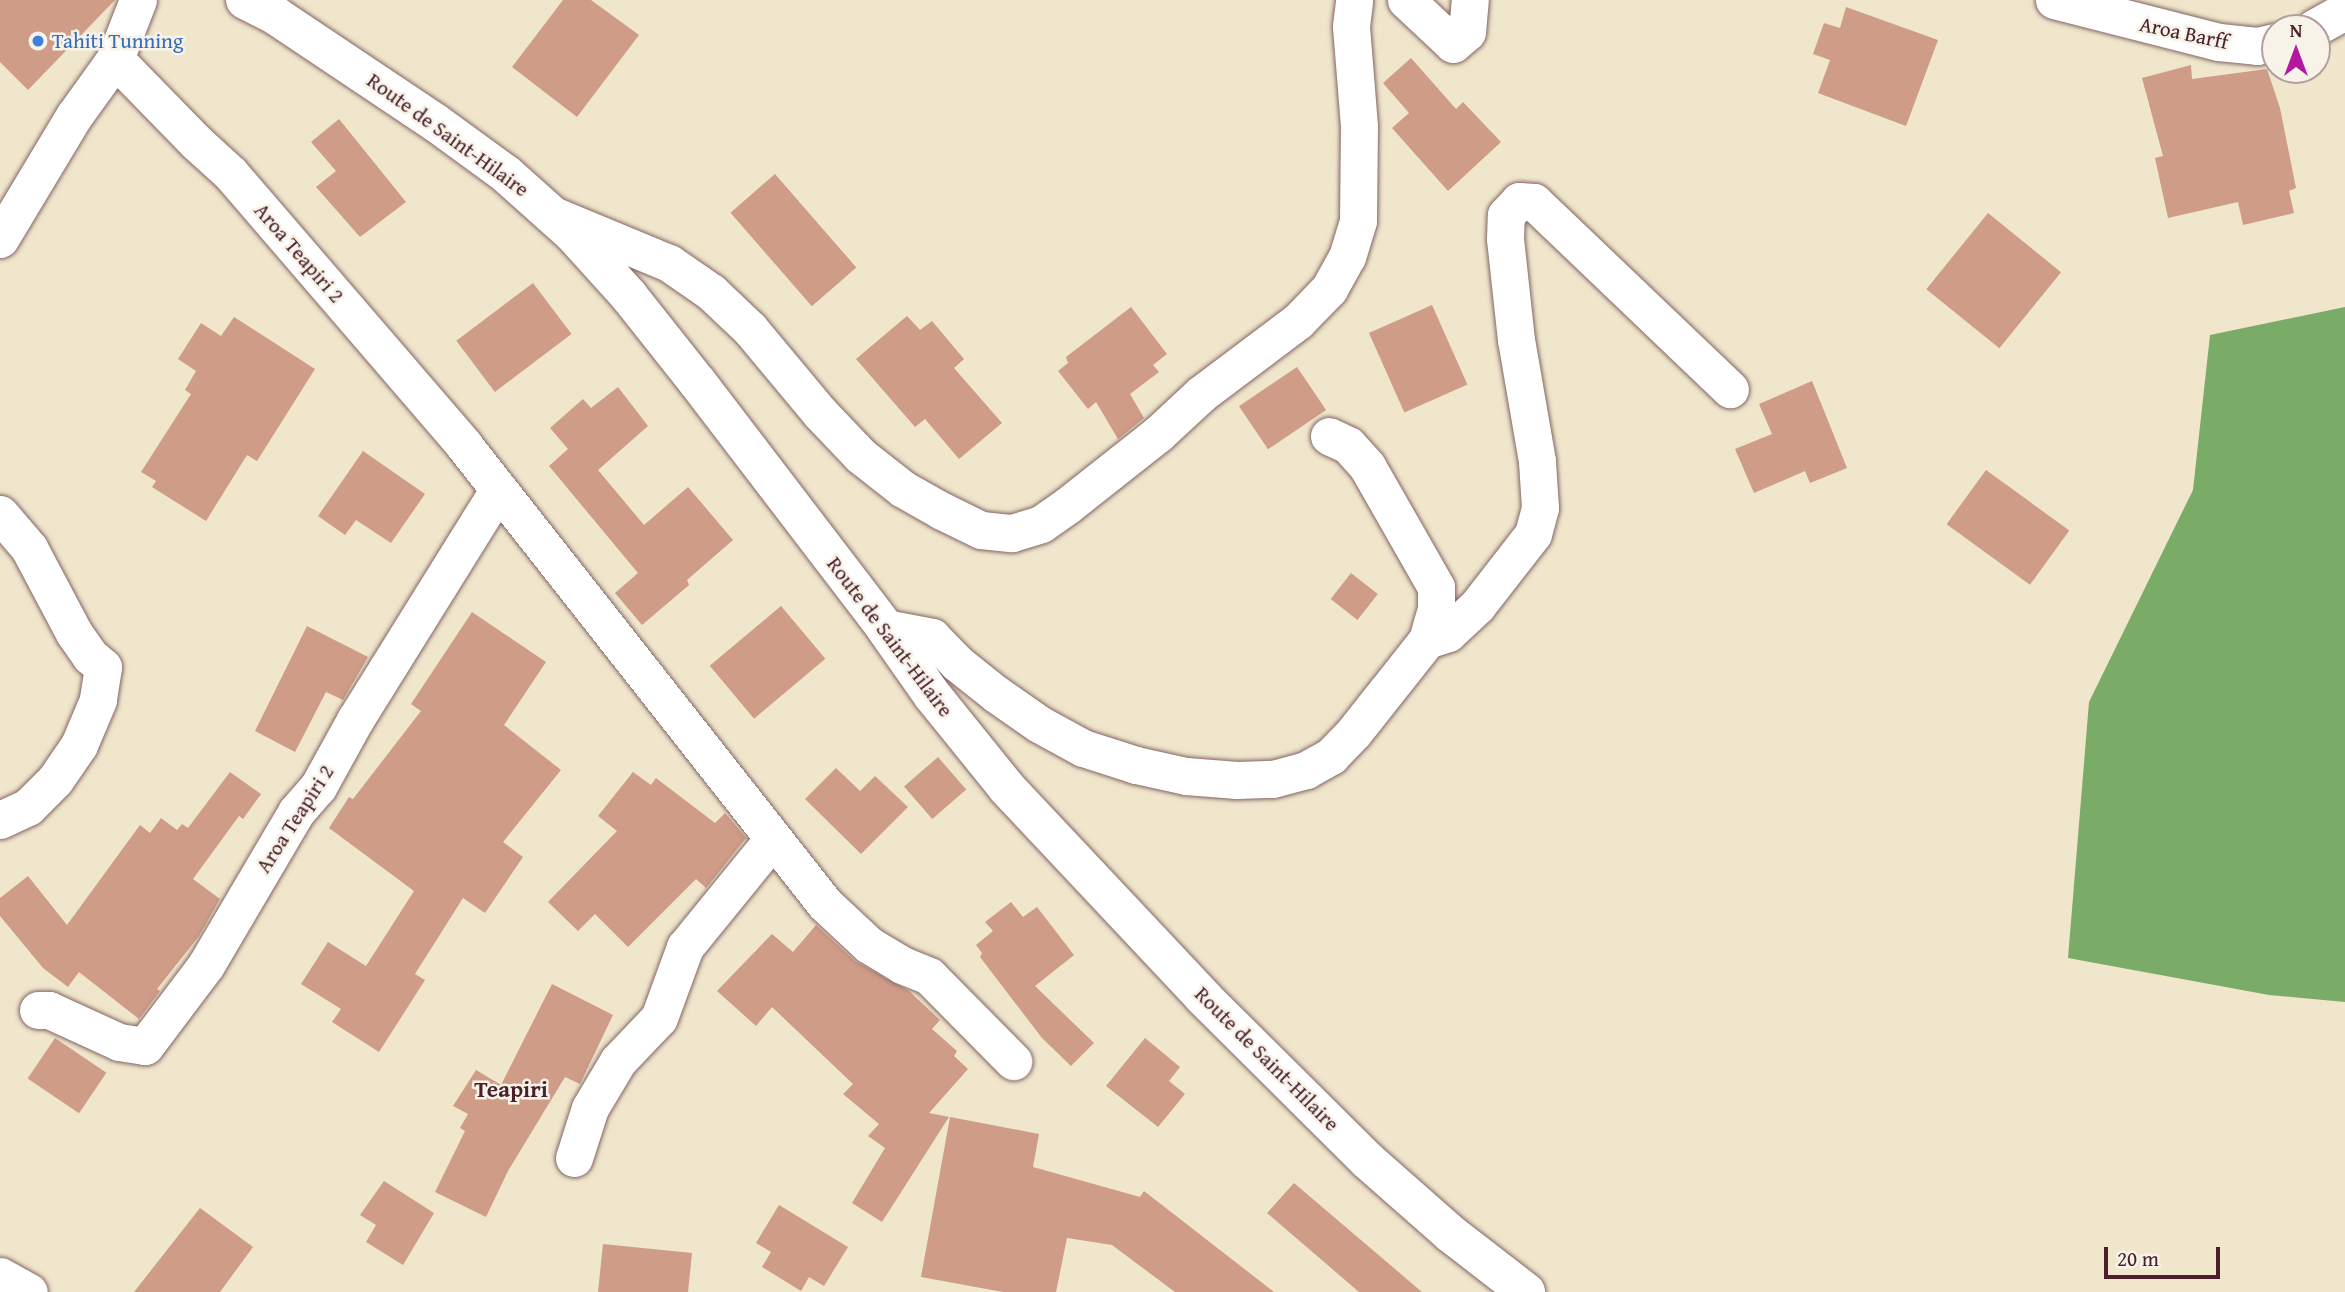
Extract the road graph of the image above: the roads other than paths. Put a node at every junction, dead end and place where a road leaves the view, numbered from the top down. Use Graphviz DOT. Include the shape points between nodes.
graph roads {
  1 [pos="138,0"];
  2 [pos="246,0"];
  3 [pos="1354,0"];
  4 [pos="1406,0"];
  5 [pos="1470,0"];
  6 [pos="2054,0"];
  7 [pos="2261,45"];
  8 [pos="115,59"];
  9 [pos="552,215"];
  10 [pos="0,239"];
  11 [pos="1730,389"];
  12 [pos="1329,436"];
  13 [pos="498,490"];
  14 [pos="0,514"];
  15 [pos="885,628"];
  16 [pos="1427,640"];
  17 [pos="0,820"];
  18 [pos="772,840"];
  19 [pos="37,1010"];
  20 [pos="1013,1060"];
  21 [pos="574,1158"];
  22 [pos="0,1276"];
  23 [pos="29,1292"];
  24 [pos="1526,1292"];
  1 -- 8 [label="street"];
  2 -- 9 [label="main road, Route de Saint-Hilaire" via="436,123 506,174"];
  3 -- 9 [label="street" via="1358,221 1347,257 1329,289 1298,321 1200,394 1158,434 1068,505 1041,524 1012,533 981,530 942,511 903,489 861,456 750,329 711,292 679,270"];
  4 -- 5 [label="street" via="1453,44 1467,32"];
  6 -- 7 [label="street, Aroa Barff" via="2219,42"];
  8 -- 10 [label="street" via="74,116"];
  8 -- 13 [label="street, Aroa Teapiri 2" via="231,174"];
  9 -- 15 [label="main road, Route de Saint-Hilaire" via="629,296"];
  11 -- 16 [label="street" via="1534,202 1519,201 1506,215 1505,239 1540,508 1533,534 1477,606 1448,633"];
  12 -- 16 [label="street" via="1348,445 1367,466 1436,587 1436,608"];
  13 -- 18 [label="street, Aroa Teapiri 2"];
  13 -- 19 [label="street, Aroa Teapiri 2" via="206,965 145,1046 119,1042 49,1010"];
  14 -- 17 [label="street" via="29,548 74,633 103,667 98,700 79,745 55,780 28,807"];
  15 -- 16 [label="street" via="932,637 996,694 1083,748 1173,773 1237,780 1273,779 1306,770 1331,755"];
  15 -- 24 [label="main road, Route de Saint-Hilaire" via="1007,788 1203,997 1367,1160"];
  18 -- 20 [label="street, Aroa Teapiri 2" via="825,904 869,946 929,975"];
  18 -- 21 [label="street" via="685,947 659,1018 618,1060 590,1108"];
  22 -- 23 [label="street"];
}
